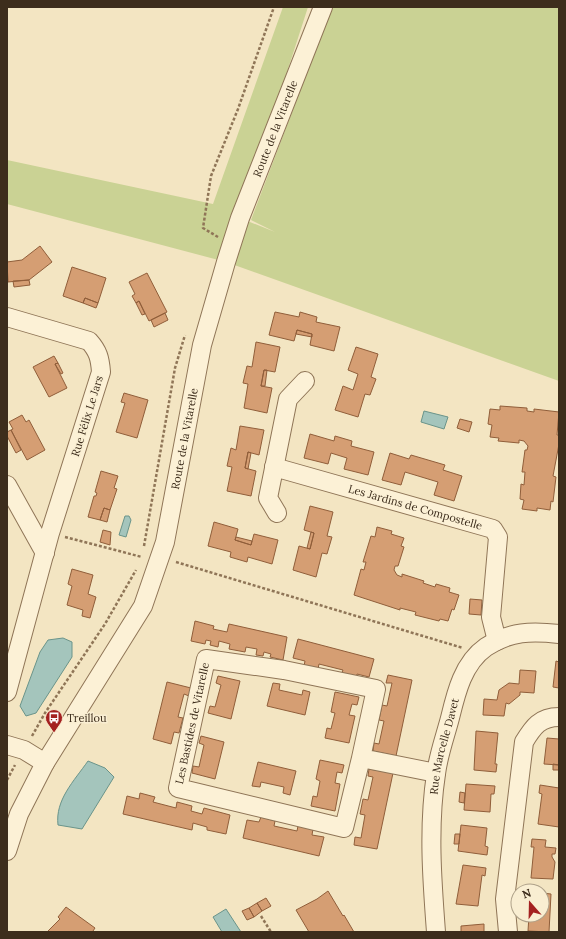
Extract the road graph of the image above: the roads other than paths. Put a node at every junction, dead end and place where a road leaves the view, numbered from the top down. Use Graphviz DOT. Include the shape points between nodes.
graph roads {
  1 [pos="323,7"];
  2 [pos="7,317"];
  3 [pos="305,381"];
  4 [pos="274,467"];
  5 [pos="7,485"];
  6 [pos="277,514"];
  7 [pos="45,553"];
  8 [pos="559,634"];
  9 [pos="497,642"];
  10 [pos="7,692"];
  11 [pos="559,717"];
  12 [pos="15,748"];
  13 [pos="361,758"];
  14 [pos="45,763"];
  15 [pos="436,773"];
  16 [pos="7,851"];
  17 [pos="436,932"];
  18 [pos="508,932"];
  1 -- 14 [label="street, Route de la Vitarelle" via="240,218 226,262 202,345 161,558 143,606"];
  2 -- 7 [label="street, Rue Félix Le Jars" via="89,341 100,357 101,372"];
  3 -- 4 [label="street" via="288,399"];
  4 -- 6 [label="street" via="268,498"];
  4 -- 9 [label="street, Les Jardins de Compostelle" via="493,529 498,537 491,617"];
  5 -- 7 [label="street"];
  7 -- 10 [label="street, Rue Félix Le Jars"];
  8 -- 9 [label="street, Rue Marcelle Davet" via="522,632"];
  9 -- 15 [label="street, Rue Marcelle Davet" via="480,653 458,685"];
  11 -- 18 [label="street" via="541,720 533,727 524,742 505,899"];
  12 -- 14 [label="street"];
  13 -- 13 [label="street, Les Bastides de Vitarelle" via="344,828 178,788 206,658 284,670 376,689"];
  13 -- 15 [label="street"];
  14 -- 16 [label="street, Route de la Vitarelle" via="19,814"];
  15 -- 17 [label="street, Rue Marcelle Davet" via="432,811 432,872"];
}
